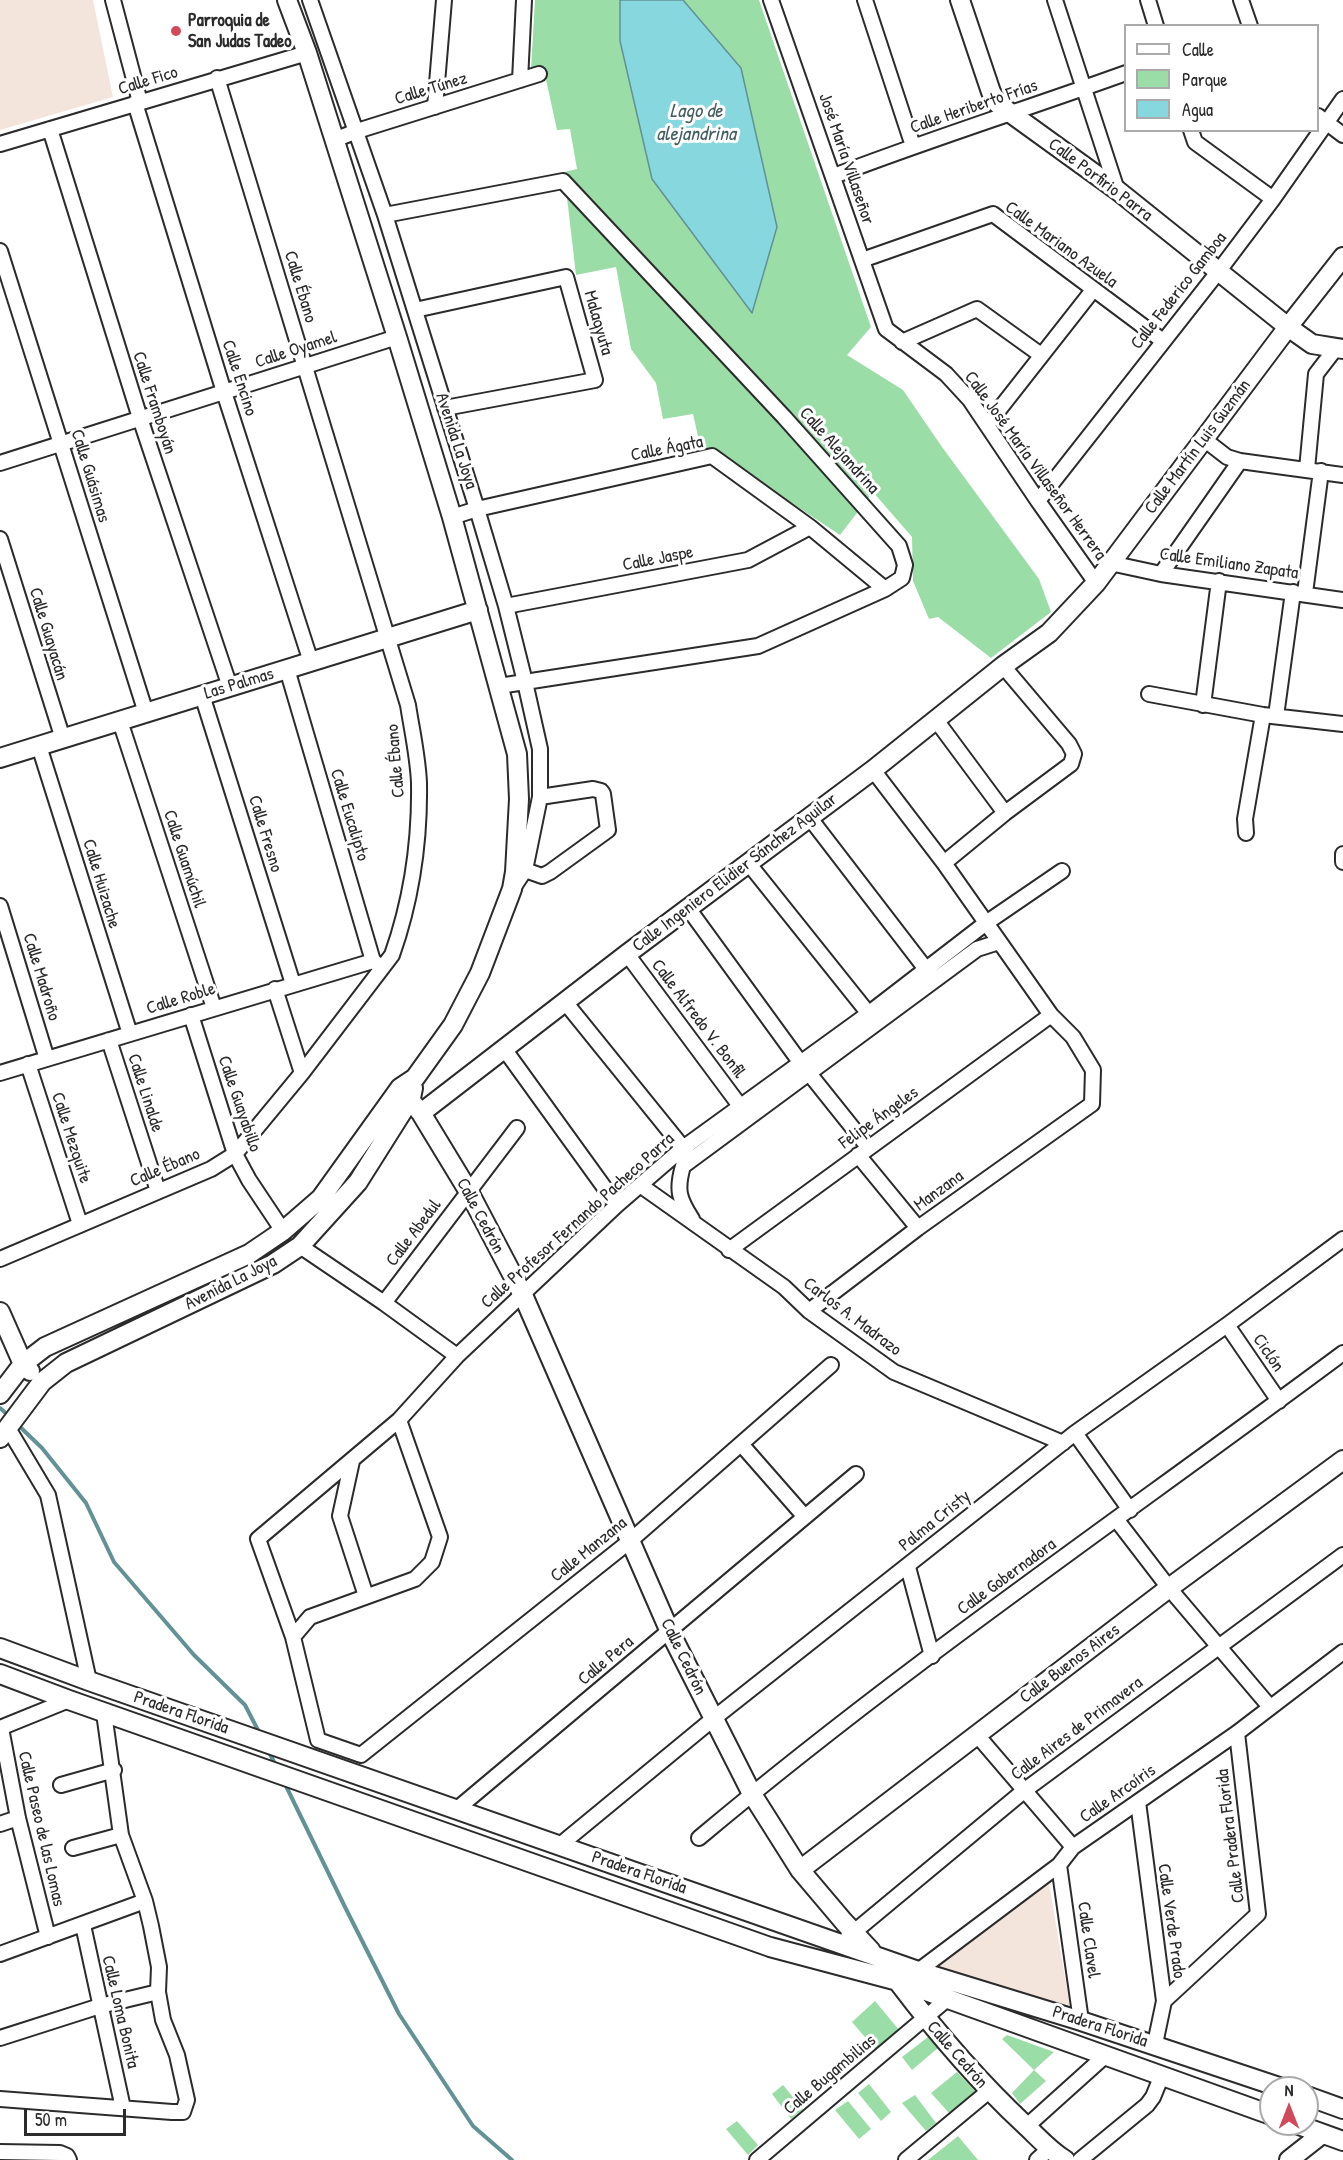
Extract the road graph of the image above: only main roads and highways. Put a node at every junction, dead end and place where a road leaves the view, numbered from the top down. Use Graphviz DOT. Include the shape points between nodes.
graph roads {
  1 [pos="287,0"];
  2 [pos="960,0"];
  3 [pos="1343,258"];
  4 [pos="1288,327"];
  5 [pos="1339,348"];
  6 [pos="478,610"];
  7 [pos="1049,633"];
  8 [pos="0,758"];
  9 [pos="412,1094"];
  10 [pos="0,1312"];
  11 [pos="23,1364"];
  12 [pos="42,1382"];
  13 [pos="2,1387"];
  14 [pos="9,1427"];
  15 [pos="1343,1460"];
  16 [pos="0,1648"];
  17 [pos="0,1674"];
  18 [pos="800,1870"];
  19 [pos="825,1900"];
  20 [pos="796,1927"];
  21 [pos="842,1934"];
  22 [pos="770,1947"];
  23 [pos="875,1955"];
  24 [pos="898,1982"];
  25 [pos="984,1991"];
  26 [pos="946,2000"];
  27 [pos="1259,2080"];
  28 [pos="1319,2100"];
  29 [pos="1343,2109"];
  30 [pos="1259,2111"];
  31 [pos="1319,2133"];
  32 [pos="1322,2134"];
  33 [pos="1343,2141"];
  34 [pos="1043,2155"];
  35 [pos="1065,2160"];
  36 [pos="1288,2160"];
  1 -- 6 [label="main road, Avenida La Joya" via="397,337"];
  2 -- 4 [label="main road, Calle Porfirio Parra" via="998,104 1117,190"];
  3 -- 4 [label="main road, Calle Martín Luis Guzmán"];
  4 -- 5 [label="main road, Calle Porfirio Parra" via="1312,344"];
  4 -- 7 [label="main road, Calle Martín Luis Guzmán" via="1096,583"];
  6 -- 8 [label="main road, Las Palmas"];
  6 -- 9 [label="main road, Avenida La Joya" via="517,754 515,872 480,973"];
  7 -- 9 [label="main road, Calle Ingeniero Elidier Sánchez Aguilar" via="505,1050"];
  9 -- 11 [label="main road, Avenida La Joya" via="321,1197 283,1231 249,1254 45,1347"];
  9 -- 12 [label="main road, Avenida La Joya" via="358,1182 300,1246 273,1264 66,1364"];
  9 -- 18 [label="main road, Calle Cedrón" via="523,1295 670,1632 713,1719 752,1794"];
  10 -- 11 [label="main road"];
  11 -- 12 [label="main road"];
  11 -- 13 [label="main road, Avenida La Joya"];
  12 -- 14 [label="main road, Avenida La Joya"];
  15 -- 18 [label="main road, Calle Buenos Aires"];
  16 -- 20 [label="main road, Pradera Florida"];
  17 -- 22 [label="main road, Pradera Florida"];
  18 -- 19 [label="main road, Calle Cedrón"];
  19 -- 20 [label="main road" via="825,1915 819,1923"];
  19 -- 21 [label="main road, Calle Cedrón"];
  20 -- 21 [label="main road, Pradera Florida"];
  21 -- 22 [label="main road" via="800,1949"];
  21 -- 23 [label="main road, Pradera Florida"];
  22 -- 24 [label="main road, Pradera Florida"];
  23 -- 24 [label="main road, Calle Cedrón"];
  23 -- 25 [label="main road, Pradera Florida"];
  24 -- 26 [label="main road, Pradera Florida"];
  24 -- 34 [label="main road, Calle Cedrón" via="989,2091 1027,2126"];
  25 -- 26 [label="main road"];
  25 -- 27 [label="main road, Pradera Florida"];
  26 -- 30 [label="main road, Pradera Florida"];
  28 -- 29 [label="main road"];
  31 -- 32 [label="main road"];
  32 -- 33 [label="main road"];
  32 -- 36 [label="main road"];
  34 -- 35 [label="main road, Calle Cedrón"];
}
